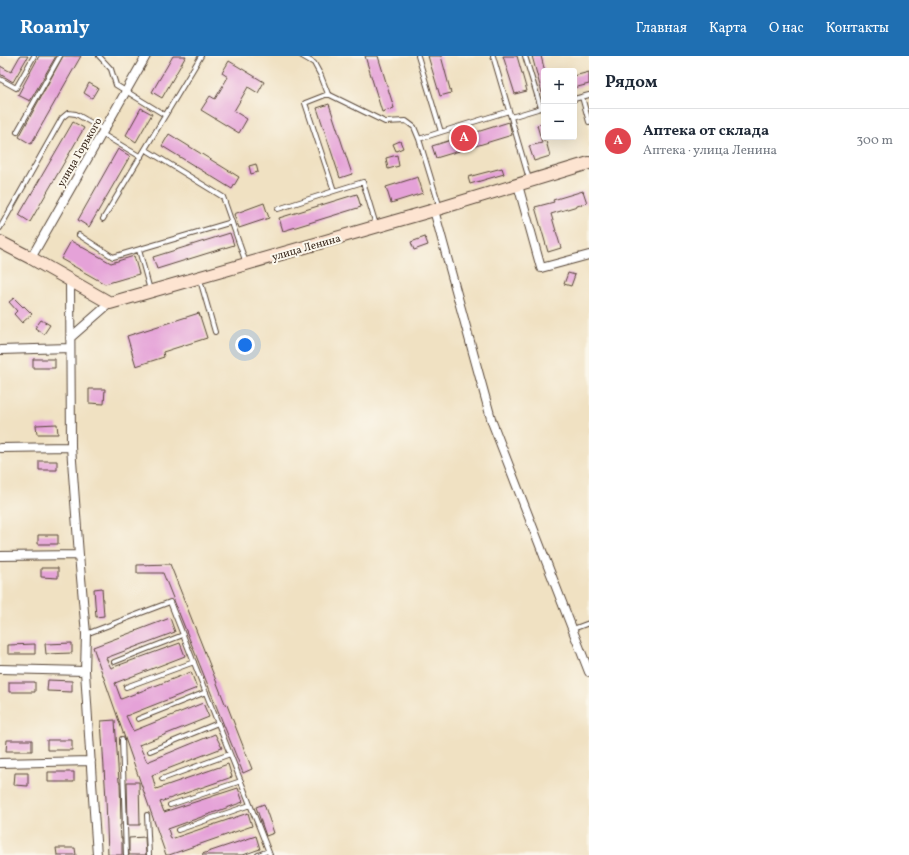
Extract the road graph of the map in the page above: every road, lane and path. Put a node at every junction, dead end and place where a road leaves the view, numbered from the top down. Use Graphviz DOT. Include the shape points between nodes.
graph roads {
  1 [pos="34,56"];
  2 [pos="60,56"];
  3 [pos="99,56"];
  4 [pos="146,56"];
  5 [pos="201,56"];
  6 [pos="302,56"];
  7 [pos="418,56"];
  8 [pos="493,56"];
  9 [pos="526,56"];
  10 [pos="0,79"];
  11 [pos="126,92"];
  12 [pos="328,94"];
  13 [pos="589,95"];
  14 [pos="582,97"];
  15 [pos="577,98"];
  16 [pos="542,104"];
  17 [pos="541,109"];
  18 [pos="509,111"];
  19 [pos="165,115"];
  20 [pos="511,117"];
  21 [pos="589,122"];
  22 [pos="17,132"];
  23 [pos="103,132"];
  24 [pos="441,132"];
  25 [pos="419,139"];
  26 [pos="145,149"];
  27 [pos="141,157"];
  28 [pos="589,163"];
  29 [pos="530,181"];
  30 [pos="518,185"];
  31 [pos="334,192"];
  32 [pos="278,209"];
  33 [pos="437,209"];
  34 [pos="103,220"];
  35 [pos="232,222"];
  36 [pos="377,226"];
  37 [pos="0,228"];
  38 [pos="79,235"];
  39 [pos="0,242"];
  40 [pos="139,250"];
  41 [pos="589,255"];
  42 [pos="31,258"];
  43 [pos="246,264"];
  44 [pos="199,277"];
  45 [pos="70,280"];
  46 [pos="150,291"];
  47 [pos="110,303"];
  48 [pos="215,332"];
  49 [pos="70,338"];
  50 [pos="70,348"];
  51 [pos="0,350"];
  52 [pos="72,447"];
  53 [pos="0,448"];
  54 [pos="79,555"];
  55 [pos="0,556"];
  56 [pos="589,623"];
  57 [pos="572,629"];
  58 [pos="86,634"];
  59 [pos="184,635"];
  60 [pos="114,662"];
  61 [pos="194,662"];
  62 [pos="0,669"];
  63 [pos="86,671"];
  64 [pos="589,672"];
  65 [pos="126,687"];
  66 [pos="206,692"];
  67 [pos="138,719"];
  68 [pos="218,723"];
  69 [pos="122,739"];
  70 [pos="150,751"];
  71 [pos="230,754"];
  72 [pos="91,761"];
  73 [pos="0,763"];
  74 [pos="162,779"];
  75 [pos="241,781"];
  76 [pos="170,805"];
  77 [pos="250,805"];
  78 [pos="147,815"];
  79 [pos="178,830"];
  80 [pos="269,853"];
  81 [pos="97,855"];
  82 [pos="126,855"];
  83 [pos="149,855"];
  84 [pos="258,855"];
  1 -- 10 [label="lane" via="16,88"];
  2 -- 22 [label="lane"];
  3 -- 11 [label="lane" via="111,69 116,85"];
  4 -- 11 [label="street, улица Горького"];
  5 -- 19 [label="lane"];
  6 -- 12 [label="lane" via="314,63"];
  7 -- 24 [label="lane"];
  8 -- 18 [label="lane"];
  9 -- 16 [label="lane"];
  11 -- 19 [label="lane"];
  11 -- 23 [label="street, улица Горького"];
  12 -- 25 [label="lane" via="385,122 406,121 414,128"];
  12 -- 31 [label="lane" via="305,103"];
  13 -- 14 [label="lane"];
  14 -- 15 [label="lane"];
  14 -- 21 [label="lane"];
  17 -- 20 [label="lane"];
  18 -- 20 [label="lane"];
  18 -- 24 [label="lane"];
  19 -- 26 [label="lane"];
  20 -- 29 [label="lane"];
  23 -- 27 [label="lane"];
  23 -- 37 [label="lane" via="76,114 68,113 62,118"];
  23 -- 42 [label="street, улица Горького"];
  24 -- 25 [label="lane"];
  25 -- 33 [label="lane"];
  26 -- 27 [label="lane"];
  26 -- 35 [label="lane" via="223,197"];
  27 -- 34 [label="lane"];
  28 -- 29 [label="street, улица Ленина"];
  29 -- 30 [label="street, улица Ленина"];
  30 -- 33 [label="street, улица Ленина"];
  30 -- 41 [label="street" via="541,268"];
  31 -- 32 [label="lane"];
  31 -- 36 [label="lane" via="363,182"];
  33 -- 36 [label="street, улица Ленина"];
  33 -- 57 [label="street" via="492,422"];
  35 -- 40 [label="lane"];
  35 -- 43 [label="lane"];
  36 -- 43 [label="street, улица Ленина"];
  38 -- 40 [label="lane" via="113,257"];
  39 -- 42 [label="street"];
  40 -- 46 [label="lane"];
  42 -- 45 [label="street"];
  43 -- 44 [label="street, улица Ленина"];
  44 -- 46 [label="street, улица Ленина"];
  44 -- 48 [label="lane"];
  45 -- 47 [label="street"];
  45 -- 49 [label="street"];
  46 -- 47 [label="street, улица Ленина"];
  47 -- 49 [label="street"];
  49 -- 50 [label="street"];
  50 -- 51 [label="street"];
  50 -- 52 [label="street"];
  52 -- 53 [label="street"];
  52 -- 54 [label="street"];
  54 -- 55 [label="street"];
  54 -- 58 [label="street"];
  56 -- 57 [label="lane"];
  57 -- 64 [label="street"];
  58 -- 59 [label="lane" via="170,602"];
  58 -- 63 [label="street"];
  59 -- 60 [label="lane"];
  59 -- 61 [label="lane"];
  61 -- 65 [label="lane"];
  61 -- 66 [label="lane"];
  62 -- 63 [label="street"];
  63 -- 72 [label="street"];
  66 -- 67 [label="lane"];
  66 -- 68 [label="lane"];
  68 -- 70 [label="lane"];
  68 -- 71 [label="lane"];
  69 -- 82 [label="lane"];
  71 -- 74 [label="lane"];
  71 -- 75 [label="lane"];
  72 -- 73 [label="street"];
  72 -- 81 [label="street"];
  75 -- 76 [label="lane"];
  75 -- 77 [label="lane"];
  77 -- 79 [label="lane"];
  77 -- 80 [label="lane"];
  78 -- 83 [label="lane"];
  80 -- 84 [label="lane"];
}
